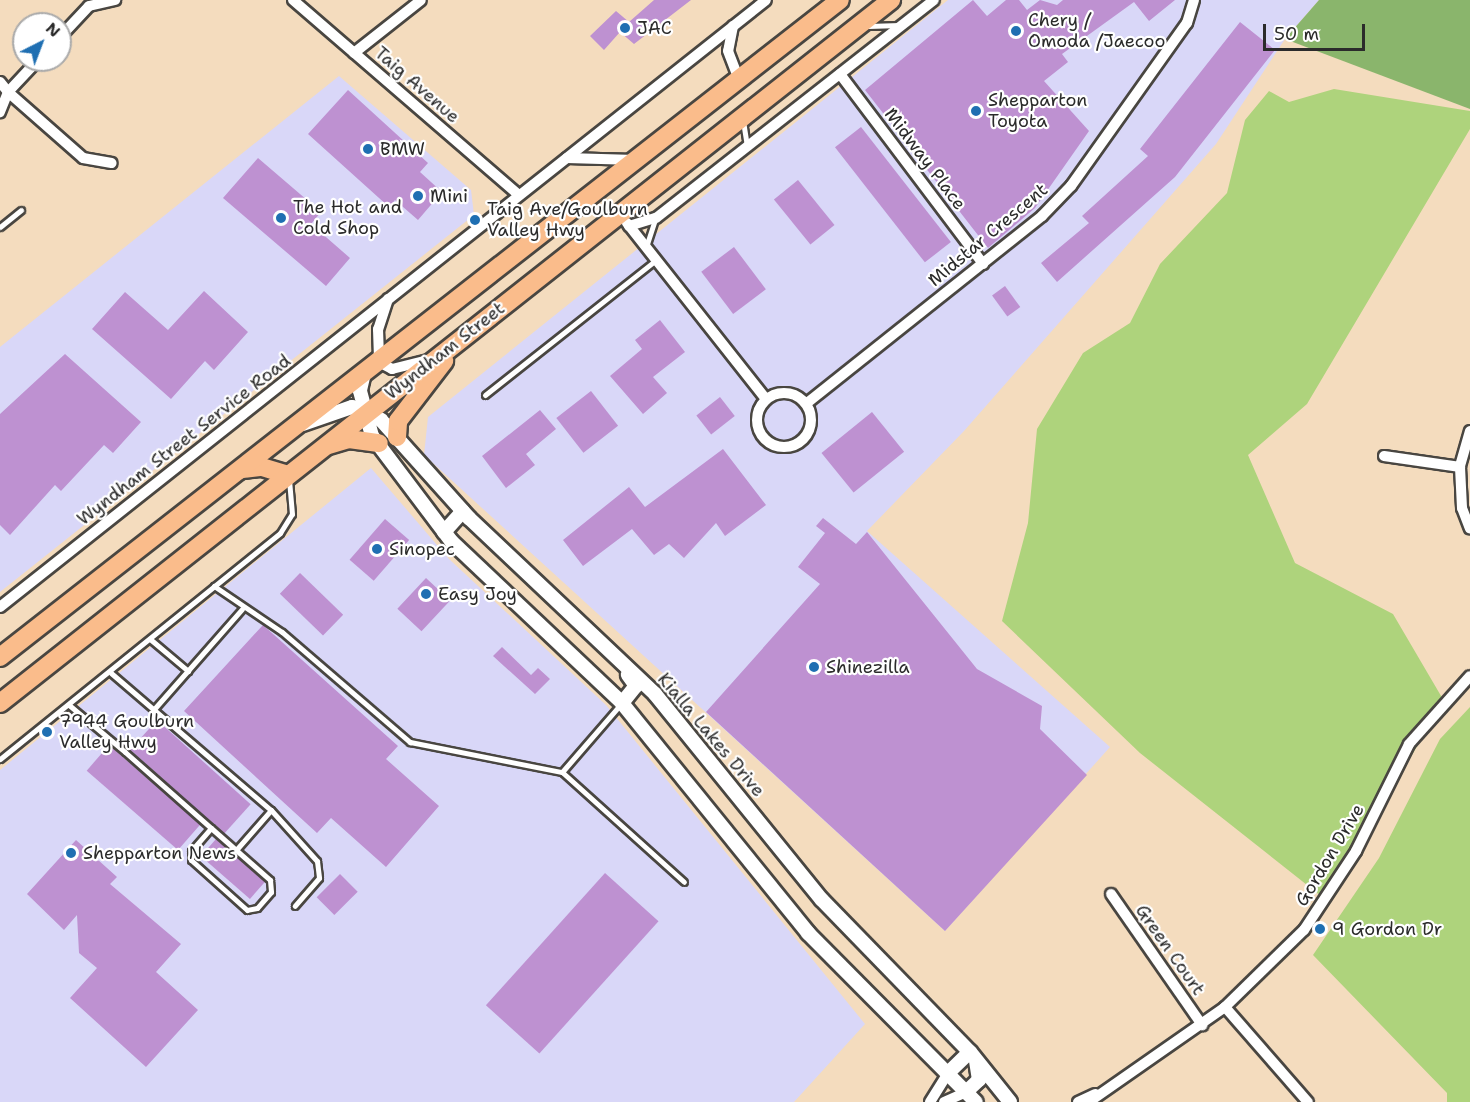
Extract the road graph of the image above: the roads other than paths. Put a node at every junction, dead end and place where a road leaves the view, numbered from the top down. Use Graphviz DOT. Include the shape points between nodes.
graph roads {
  1 [pos="115,0"];
  2 [pos="293,0"];
  3 [pos="421,0"];
  4 [pos="766,0"];
  5 [pos="840,0"];
  6 [pos="891,0"];
  7 [pos="934,0"];
  8 [pos="1194,0"];
  9 [pos="72,24"];
  10 [pos="902,25"];
  11 [pos="733,26"];
  12 [pos="857,27"];
  13 [pos="354,54"];
  14 [pos="27,72"];
  15 [pos="840,74"];
  16 [pos="739,80"];
  17 [pos="0,82"];
  18 [pos="8,93"];
  19 [pos="715,99"];
  20 [pos="765,99"];
  21 [pos="0,112"];
  22 [pos="742,117"];
  23 [pos="747,147"];
  24 [pos="567,158"];
  25 [pos="637,160"];
  26 [pos="112,163"];
  27 [pos="519,195"];
  28 [pos="21,210"];
  29 [pos="656,218"];
  30 [pos="624,219"];
  31 [pos="0,227"];
  32 [pos="646,247"];
  33 [pos="656,260"];
  34 [pos="983,264"];
  35 [pos="388,299"];
  36 [pos="459,340"];
  37 [pos="438,357"];
  38 [pos="371,368"];
  39 [pos="485,395"];
  40 [pos="766,399"];
  41 [pos="807,404"];
  42 [pos="365,412"];
  43 [pos="295,427"];
  44 [pos="1470,431"];
  45 [pos="397,437"];
  46 [pos="379,443"];
  47 [pos="322,448"];
  48 [pos="1383,456"];
  49 [pos="1460,467"];
  50 [pos="242,469"];
  51 [pos="288,475"];
  52 [pos="463,511"];
  53 [pos="1470,529"];
  54 [pos="444,532"];
  55 [pos="214,586"];
  56 [pos="0,607"];
  57 [pos="242,609"];
  58 [pos="595,634"];
  59 [pos="150,639"];
  60 [pos="0,657"];
  61 [pos="188,671"];
  62 [pos="111,674"];
  63 [pos="1470,676"];
  64 [pos="20,687"];
  65 [pos="0,691"];
  66 [pos="0,703"];
  67 [pos="622,703"];
  68 [pos="69,705"];
  69 [pos="155,708"];
  70 [pos="0,759"];
  71 [pos="562,772"];
  72 [pos="270,810"];
  73 [pos="211,828"];
  74 [pos="236,850"];
  75 [pos="684,882"];
  76 [pos="1111,894"];
  77 [pos="295,906"];
  78 [pos="1225,1007"];
  79 [pos="1202,1025"];
  80 [pos="970,1052"];
  81 [pos="948,1073"];
  82 [pos="1103,1090"];
  83 [pos="971,1097"];
  84 [pos="930,1102"];
  85 [pos="944,1102"];
  86 [pos="1010,1102"];
  87 [pos="1078,1102"];
  88 [pos="1089,1102"];
  89 [pos="1308,1102"];
  1 -- 9 [label="street" via="89,6"];
  2 -- 13 [label="street, Taig Avenue"];
  3 -- 13 [label="street"];
  4 -- 11 [label="street, Wyndham Street Service Road"];
  5 -- 16 [label="highway, Wyndham Street"];
  6 -- 12 [label="highway, Wyndham Street"];
  7 -- 10 [label="street"];
  8 -- 34 [label="street, Midstar Crescent" via="1187,23 1071,186"];
  10 -- 12 [label="lane"];
  10 -- 15 [label="street"];
  11 -- 16 [label="street" via="728,51"];
  11 -- 24 [label="street, Wyndham Street Service Road"];
  12 -- 20 [label="highway, Wyndham Street"];
  13 -- 27 [label="street, Taig Avenue"];
  14 -- 18 [label="street"];
  15 -- 23 [label="street"];
  15 -- 34 [label="street, Midway Place"];
  16 -- 19 [label="highway, Wyndham Street"];
  16 -- 20 [label="highway"];
  17 -- 18 [label="street"];
  18 -- 21 [label="street"];
  18 -- 26 [label="street" via="83,158"];
  19 -- 22 [label="highway"];
  19 -- 25 [label="highway, Wyndham Street"];
  20 -- 22 [label="highway, Wyndham Street"];
  22 -- 23 [label="lane"];
  22 -- 30 [label="highway, Wyndham Street"];
  23 -- 29 [label="street"];
  24 -- 25 [label="street"];
  24 -- 27 [label="street, Wyndham Street Service Road"];
  25 -- 38 [label="highway, Wyndham Street"];
  27 -- 35 [label="street, Wyndham Street Service Road"];
  28 -- 31 [label="lane"];
  29 -- 30 [label="street"];
  29 -- 32 [label="lane"];
  30 -- 32 [label="street"];
  30 -- 36 [label="highway, Wyndham Street"];
  32 -- 33 [label="street"];
  33 -- 39 [label="lane"];
  33 -- 40 [label="street"];
  34 -- 41 [label="street, Midstar Crescent"];
  35 -- 38 [label="street"];
  35 -- 56 [label="street, Wyndham Street Service Road"];
  36 -- 37 [label="highway, Wyndham Street"];
  36 -- 45 [label="highway" via="398,421"];
  37 -- 38 [label="street" via="392,369"];
  37 -- 42 [label="highway, Wyndham Street"];
  38 -- 42 [label="street"];
  38 -- 43 [label="highway, Wyndham Street"];
  40 -- 41 [label="street" via="784,392"];
  40 -- 41 [label="street" via="758,410 759,429 782,447 800,443 810,431"];
  42 -- 43 [label="street" via="352,407"];
  42 -- 45 [label="street, Kialla Lakes Drive"];
  42 -- 46 [label="street"];
  42 -- 47 [label="highway, Wyndham Street"];
  43 -- 50 [label="highway, Wyndham Street"];
  44 -- 49 [label="street"];
  45 -- 52 [label="street, Kialla Lakes Drive"];
  46 -- 47 [label="highway" via="349,439"];
  46 -- 54 [label="street"];
  47 -- 51 [label="highway, Wyndham Street"];
  48 -- 49 [label="street"];
  49 -- 53 [label="street" via="1462,508"];
  50 -- 51 [label="highway" via="262,467"];
  50 -- 60 [label="highway, Wyndham Street"];
  51 -- 55 [label="lane" via="292,514 280,533"];
  51 -- 64 [label="highway, Wyndham Street"];
  52 -- 54 [label="street"];
  52 -- 58 [label="street, Kialla Lakes Drive"];
  54 -- 67 [label="street"];
  55 -- 57 [label="lane"];
  55 -- 59 [label="lane"];
  57 -- 61 [label="lane"];
  57 -- 71 [label="lane" via="282,632 410,742"];
  58 -- 67 [label="street" via="635,682"];
  58 -- 80 [label="street, Kialla Lakes Drive" via="684,726 822,900"];
  59 -- 61 [label="lane"];
  59 -- 62 [label="lane"];
  61 -- 69 [label="lane"];
  62 -- 68 [label="lane"];
  62 -- 69 [label="lane"];
  63 -- 78 [label="street, Gordon Drive" via="1409,744 1326,900 1266,971"];
  64 -- 65 [label="highway"];
  64 -- 66 [label="highway, Wyndham Street"];
  67 -- 71 [label="lane"];
  67 -- 81 [label="street" via="808,933"];
  68 -- 70 [label="lane"];
  68 -- 73 [label="lane"];
  69 -- 72 [label="lane"];
  71 -- 75 [label="lane"];
  72 -- 74 [label="lane"];
  72 -- 77 [label="lane" via="320,868 315,885"];
  73 -- 74 [label="lane"];
  73 -- 74 [label="lane" via="191,851 191,860 252,910 273,886"];
  76 -- 79 [label="street, Green Court"];
  78 -- 79 [label="street, Gordon Drive"];
  78 -- 89 [label="street"];
  79 -- 82 [label="street, Gordon Drive"];
  80 -- 81 [label="street"];
  80 -- 83 [label="street" via="981,1071"];
  80 -- 86 [label="street, Kialla Lakes Drive"];
  81 -- 83 [label="street"];
  81 -- 84 [label="street"];
  82 -- 87 [label="street, Gordon Drive"];
  82 -- 88 [label="street, Gordon Drive"];
  83 -- 85 [label="street"];
}
